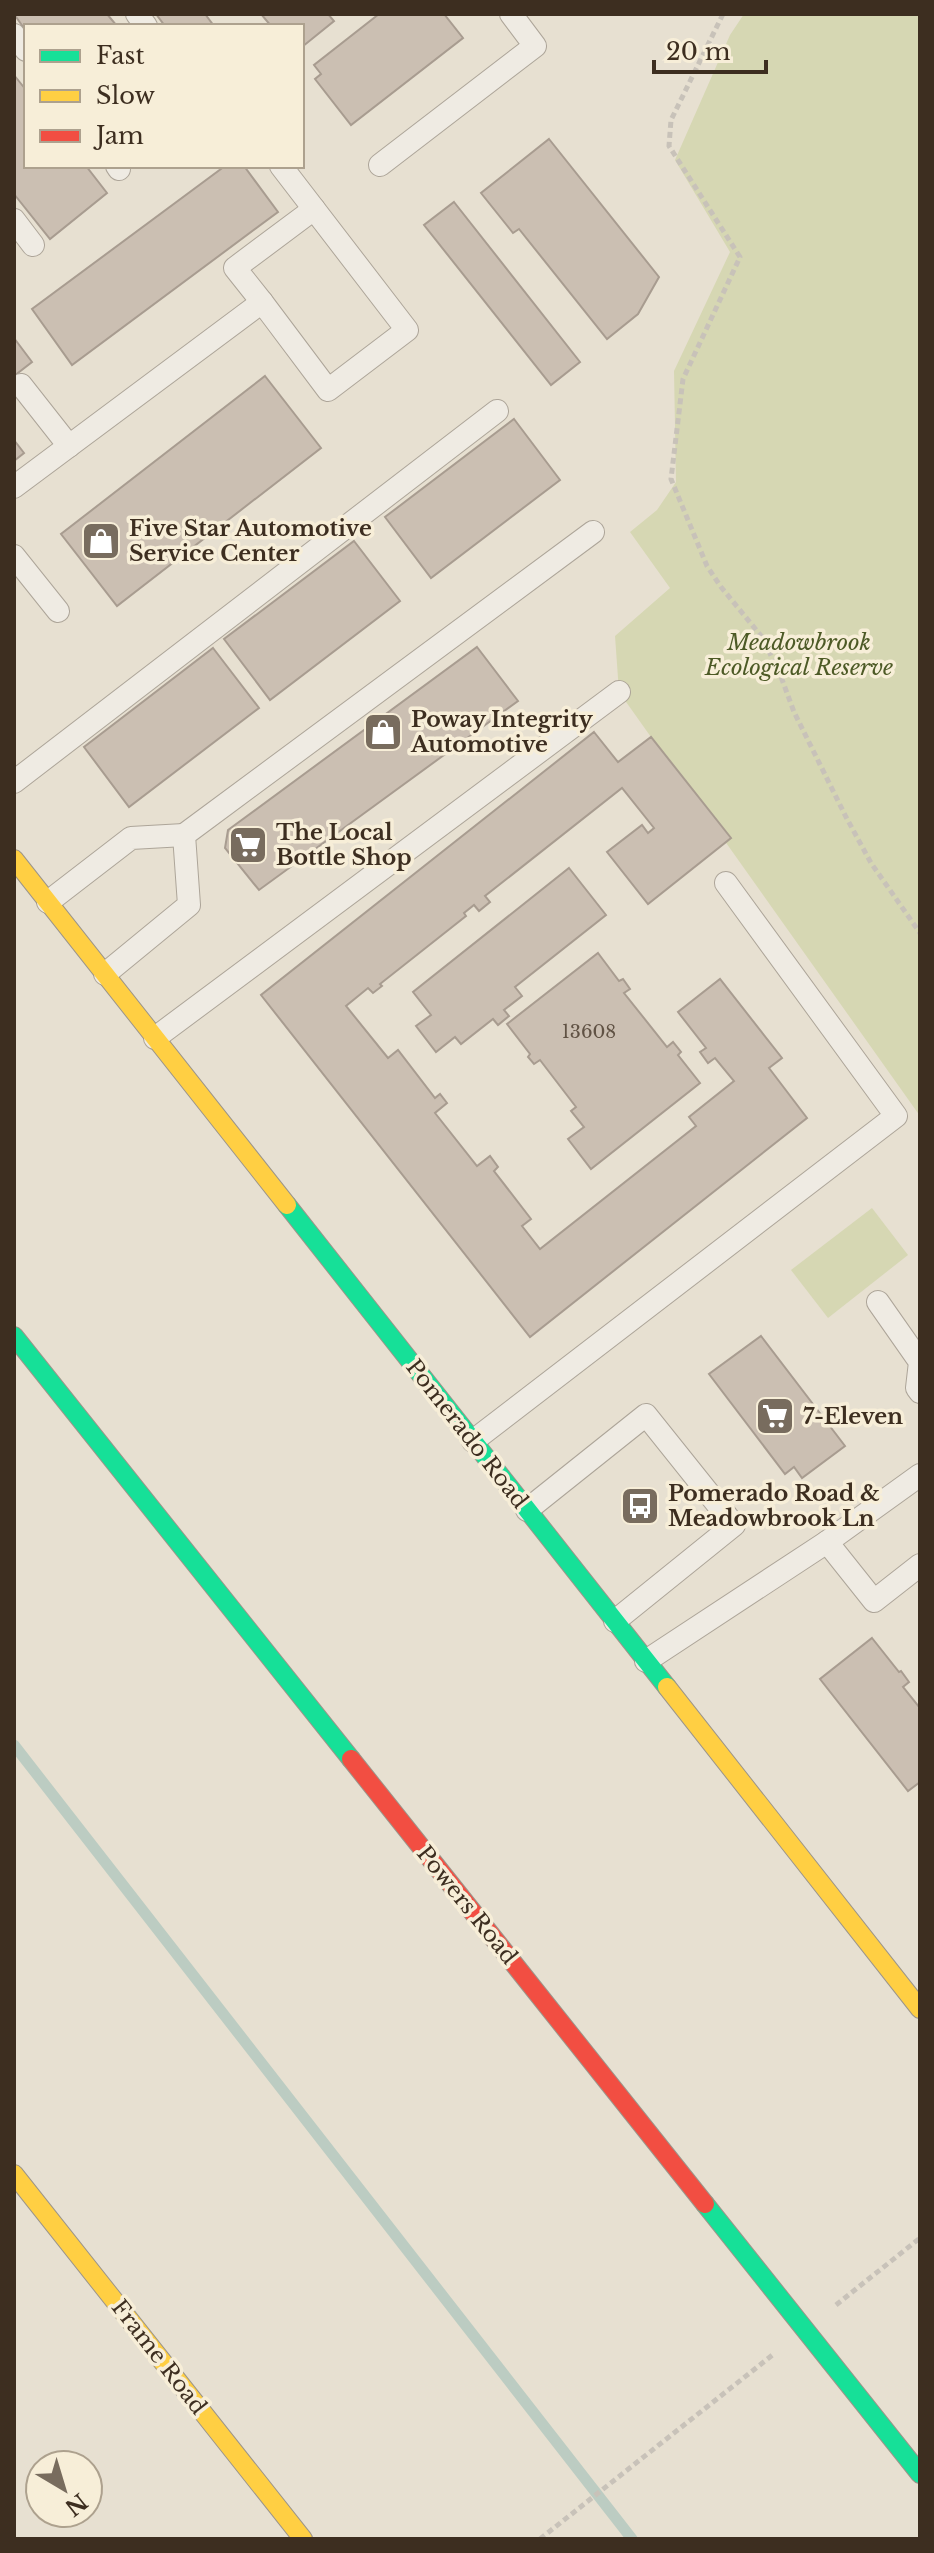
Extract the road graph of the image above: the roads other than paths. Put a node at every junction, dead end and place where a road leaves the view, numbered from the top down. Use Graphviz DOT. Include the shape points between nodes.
graph roads {
  1 [pos="511,14"];
  2 [pos="380,165"];
  3 [pos="283,168"];
  4 [pos="314,209"];
  5 [pos="14,220"];
  6 [pos="33,245"];
  7 [pos="262,302"];
  8 [pos="21,385"];
  9 [pos="497,411"];
  10 [pos="69,446"];
  11 [pos="14,487"];
  12 [pos="593,532"];
  13 [pos="14,556"];
  14 [pos="58,611"];
  15 [pos="619,692"];
  16 [pos="14,782"];
  17 [pos="184,835"];
  18 [pos="14,859"];
  19 [pos="726,883"];
  20 [pos="48,902"];
  21 [pos="105,974"];
  22 [pos="155,1038"];
  23 [pos="878,1302"];
  24 [pos="14,1336"];
  25 [pos="920,1392"];
  26 [pos="473,1441"];
  27 [pos="920,1475"];
  28 [pos="527,1510"];
  29 [pos="827,1542"];
  30 [pos="920,1565"];
  31 [pos="615,1621"];
  32 [pos="646,1661"];
  33 [pos="920,2009"];
  34 [pos="14,2174"];
  35 [pos="920,2474"];
  36 [pos="303,2539"];
  1 -- 2 [label="lane" via="535,46"];
  3 -- 4 [label="lane"];
  4 -- 7 [label="lane" via="235,268"];
  4 -- 7 [label="lane" via="407,330 328,390"];
  5 -- 6 [label="lane"];
  7 -- 10 [label="lane"];
  8 -- 10 [label="lane"];
  9 -- 16 [label="lane"];
  10 -- 11 [label="lane"];
  12 -- 17 [label="lane"];
  13 -- 14 [label="lane"];
  15 -- 22 [label="lane"];
  17 -- 20 [label="lane" via="131,838"];
  17 -- 21 [label="lane" via="189,905"];
  18 -- 20 [label="street, Pomerado Road"];
  19 -- 26 [label="lane" via="896,1116"];
  20 -- 21 [label="street, Pomerado Road"];
  21 -- 22 [label="street, Pomerado Road"];
  22 -- 26 [label="street, Pomerado Road"];
  23 -- 25 [label="lane" via="920,1362"];
  24 -- 35 [label="street, Powers Road"];
  26 -- 28 [label="street, Pomerado Road"];
  27 -- 29 [label="lane"];
  28 -- 31 [label="street, Pomerado Road"];
  28 -- 31 [label="lane" via="646,1415 734,1525"];
  29 -- 30 [label="lane" via="874,1601"];
  29 -- 32 [label="lane"];
  31 -- 32 [label="street, Pomerado Road"];
  32 -- 33 [label="street, Pomerado Road"];
  34 -- 36 [label="street, Frame Road"];
}
